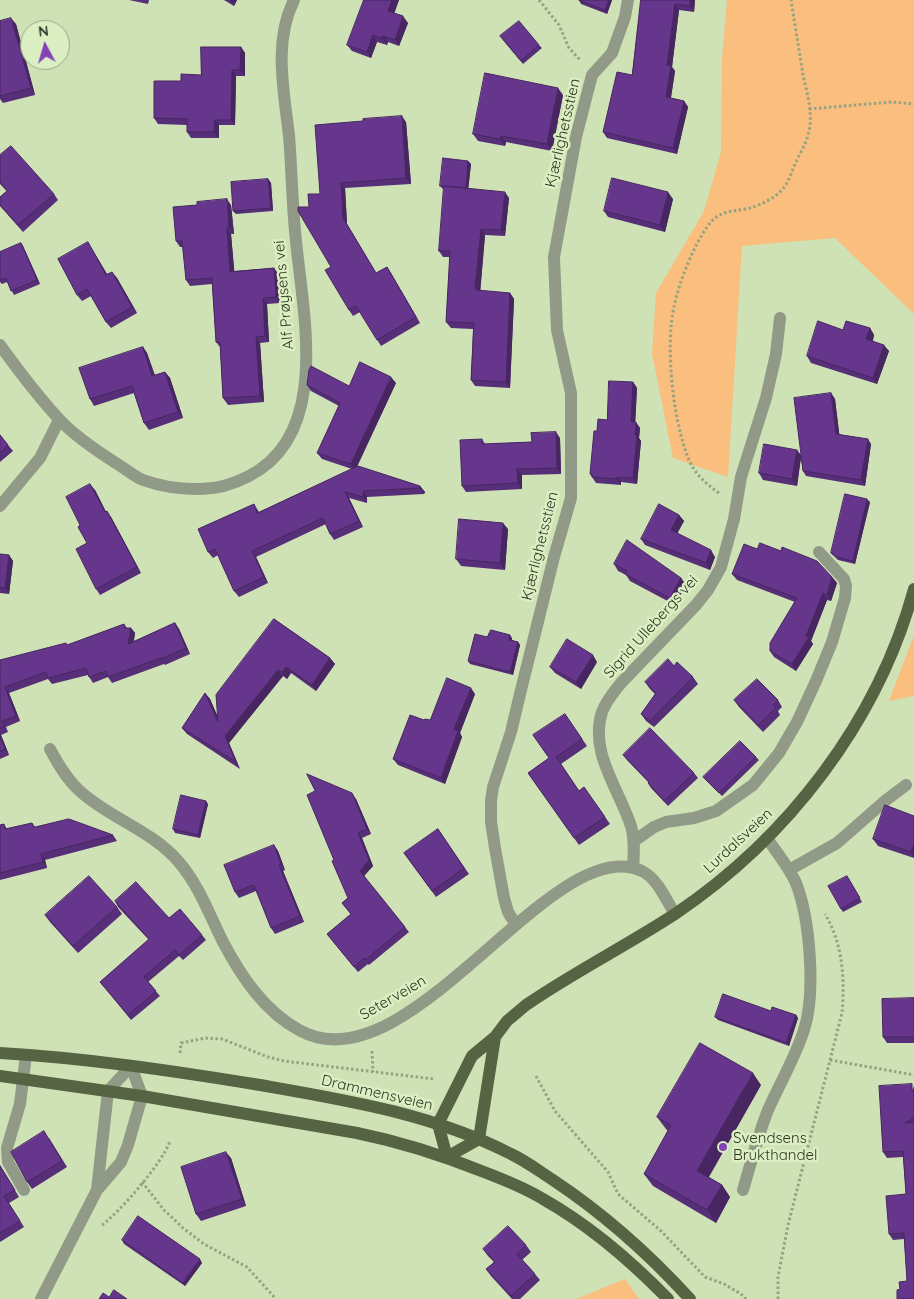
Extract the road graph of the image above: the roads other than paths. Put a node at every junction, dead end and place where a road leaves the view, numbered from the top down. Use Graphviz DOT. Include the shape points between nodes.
graph roads {
  1 [pos="294,0"];
  2 [pos="628,0"];
  3 [pos="780,318"];
  4 [pos="0,345"];
  5 [pos="59,420"];
  6 [pos="0,506"];
  7 [pos="819,552"];
  8 [pos="914,589"];
  9 [pos="50,750"];
  10 [pos="906,785"];
  11 [pos="767,838"];
  12 [pos="634,841"];
  13 [pos="633,868"];
  14 [pos="789,870"];
  15 [pos="675,914"];
  16 [pos="516,925"];
  17 [pos="494,1037"];
  18 [pos="0,1053"];
  19 [pos="26,1055"];
  20 [pos="130,1066"];
  21 [pos="0,1076"];
  22 [pos="23,1079"];
  23 [pos="108,1091"];
  24 [pos="142,1096"];
  25 [pos="438,1124"];
  26 [pos="479,1139"];
  27 [pos="447,1157"];
  28 [pos="24,1190"];
  29 [pos="97,1190"];
  30 [pos="743,1190"];
  31 [pos="41,1299"];
  32 [pos="668,1299"];
  33 [pos="690,1299"];
  1 -- 5 [label="street, Alf Prøysens vei" via="283,34 281,69 307,342 305,387 296,424 282,450 261,470 236,483 210,490 176,488 142,480 102,455"];
  2 -- 16 [label="street, Kjærlighetsstien" via="612,54 592,75 576,137 554,257 557,330 571,394 571,498 491,801 491,822 504,898"];
  3 -- 12 [label="street, Sigrid Ullebergs vei" via="766,398 746,459 720,567 708,590 621,683 603,711 599,740 602,755 632,827"];
  4 -- 5 [label="street, Alf Prøysens vei"];
  5 -- 6 [label="street" via="40,458"];
  7 -- 12 [label="street" via="844,579 845,598 816,681 779,754 753,785 716,811 666,822"];
  8 -- 11 [label="main road, Lurdalsveien" via="896,642 844,744 812,788"];
  9 -- 16 [label="street, Seterveien" via="83,794 161,845 178,860 204,900 249,985 284,1020 314,1037 352,1037 392,1021 449,984"];
  10 -- 14 [label="street" via="837,843"];
  11 -- 14 [label="street"];
  11 -- 15 [label="main road, Lurdalsveien" via="738,866"];
  12 -- 13 [label="street, Sigrid Ullebergs vei"];
  13 -- 15 [label="street" via="652,878"];
  13 -- 16 [label="street, Seterveien" via="610,867 589,874 535,908"];
  14 -- 30 [label="street" via="805,919 810,970 809,1011 788,1069 768,1110"];
  15 -- 17 [label="main road, Lurdalsveien" via="526,1004"];
  17 -- 25 [label="main road, Lurdalsveien" via="472,1056"];
  17 -- 26 [label="main road"];
  18 -- 19 [label="main road, Drammensveien"];
  19 -- 20 [label="main road, Drammensveien"];
  19 -- 22 [label="street"];
  20 -- 23 [label="street"];
  20 -- 24 [label="street"];
  20 -- 25 [label="main road, Drammensveien" via="310,1094 368,1105"];
  21 -- 22 [label="main road"];
  22 -- 23 [label="main road"];
  22 -- 28 [label="street" via="20,1104 7,1148 8,1162"];
  23 -- 24 [label="main road"];
  23 -- 29 [label="street"];
  24 -- 27 [label="main road" via="376,1137"];
  24 -- 29 [label="street" via="121,1162"];
  25 -- 26 [label="main road, Drammensveien"];
  25 -- 27 [label="main road"];
  26 -- 27 [label="main road"];
  26 -- 33 [label="main road, Drammensveien" via="520,1159 600,1214 651,1258"];
  27 -- 32 [label="main road" via="512,1183 567,1213 610,1245"];
  29 -- 31 [label="street"];
}
